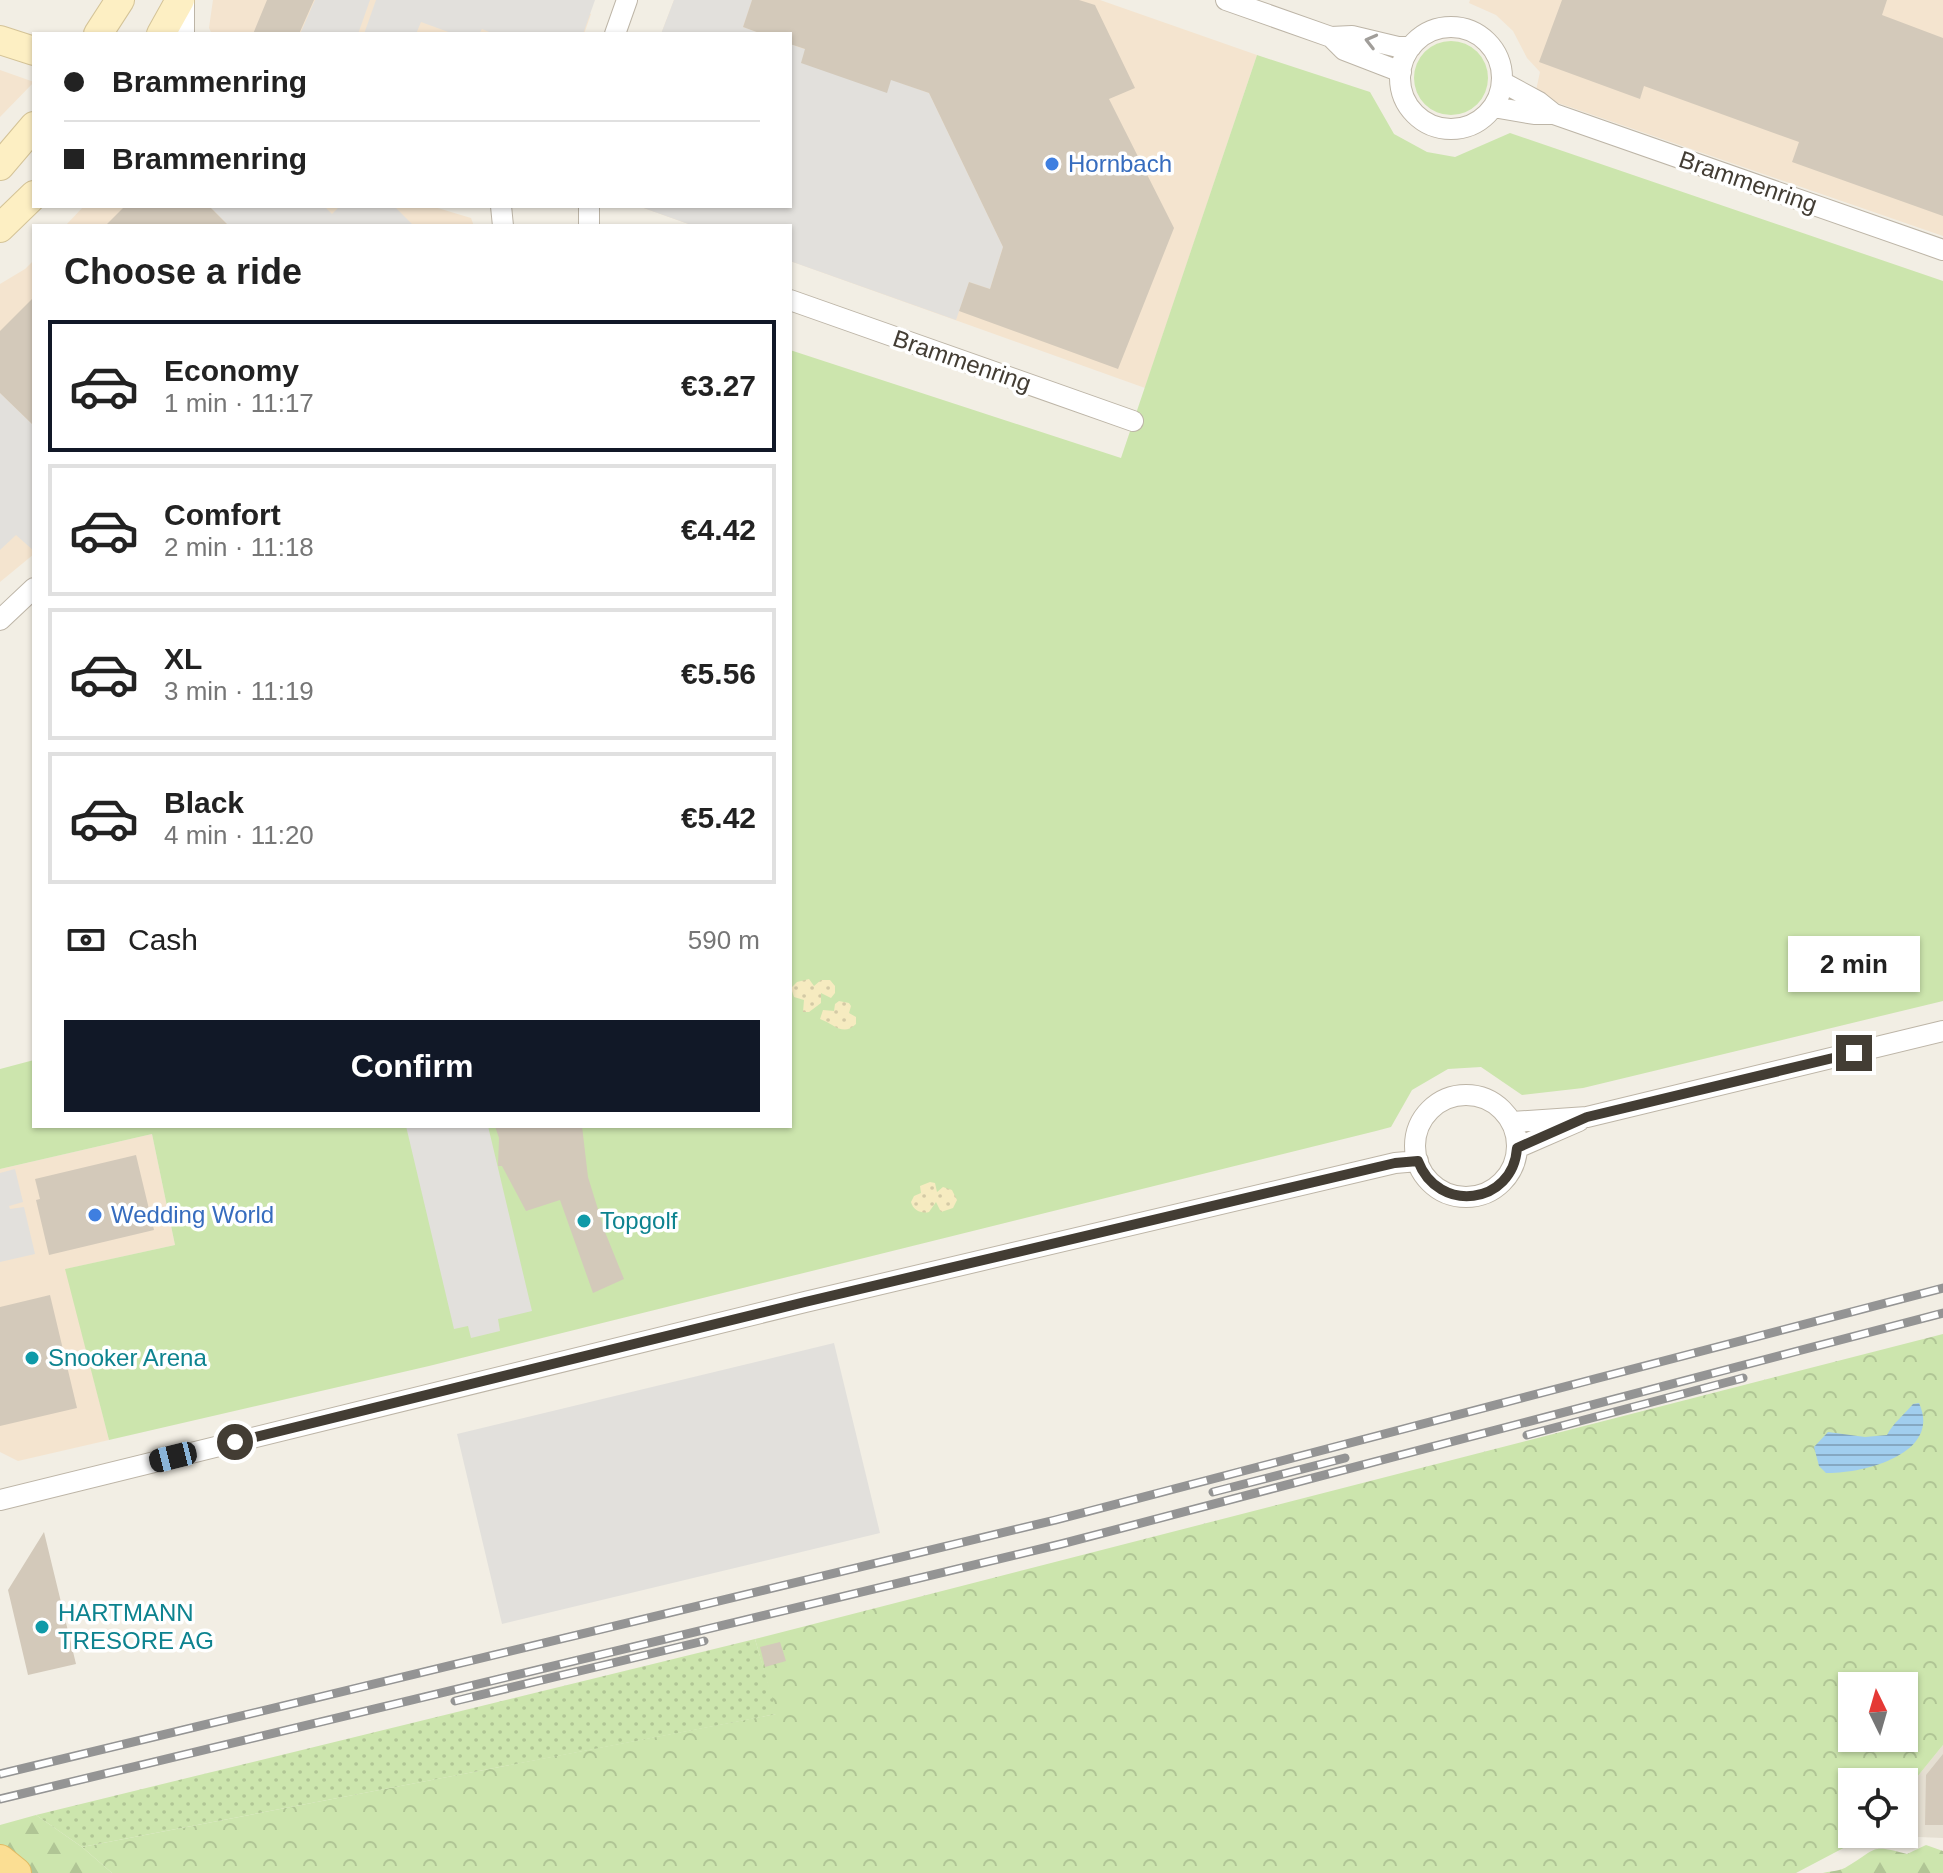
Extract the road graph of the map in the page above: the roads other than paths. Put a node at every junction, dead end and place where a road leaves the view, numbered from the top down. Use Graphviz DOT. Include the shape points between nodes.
graph roads {
  1 [pos="120,0"];
  2 [pos="182,0"];
  3 [pos="627,0"];
  4 [pos="1226,0"];
  5 [pos="99,32"];
  6 [pos="162,32"];
  7 [pos="184,32"];
  8 [pos="616,32"];
  9 [pos="1331,37"];
  10 [pos="0,40"];
  11 [pos="1411,47"];
  12 [pos="32,50"];
  13 [pos="1401,72"];
  14 [pos="1502,82"];
  15 [pos="1493,107"];
  16 [pos="1554,114"];
  17 [pos="32,128"];
  18 [pos="0,166"];
  19 [pos="32,197"];
  20 [pos="0,228"];
  21 [pos="1943,250"];
  22 [pos="792,301"];
  23 [pos="1133,421"];
  24 [pos="32,590"];
  25 [pos="0,620"];
  26 [pos="1943,1031"];
  27 [pos="1587,1117"];
  28 [pos="1512,1122"];
  29 [pos="1517,1148"];
  30 [pos="1418,1161"];
  31 [pos="0,1503"];
  32 [pos="0,1515"];
  1 -- 5 [label="main road"];
  2 -- 6 [label="main road"];
  2 -- 7 [label="street"];
  3 -- 8 [label="street"];
  4 -- 9 [label="street"];
  11 -- 9 [label="street, one-way"];
  9 -- 13 [label="street" via="1344,50"];
  10 -- 12 [label="main road"];
  11 -- 13 [label="street"];
  11 -- 14 [label="street" via="1438,29 1470,31 1493,51"];
  13 -- 15 [label="street" via="1407,104 1434,126 1467,127"];
  14 -- 15 [label="street"];
  14 -- 16 [label="street, Brammenring"];
  15 -- 16 [label="street, Brammenring"];
  16 -- 21 [label="street, Brammenring"];
  17 -- 18 [label="main road"];
  19 -- 20 [label="main road"];
  22 -- 23 [label="street, Brammenring"];
  24 -- 25 [label="street"];
  26 -- 27 [label="street"];
  27 -- 28 [label="street"];
  27 -- 29 [label="street"];
  28 -- 29 [label="street"];
  28 -- 30 [label="street" via="1496,1104 1480,1097 1449,1098 1420,1124 1415,1142"];
  29 -- 30 [label="street" via="1513,1167 1501,1183 1468,1196 1434,1186"];
  30 -- 31 [label="street" via="805,1302"];
  31 -- 32 [label="street"];
}
